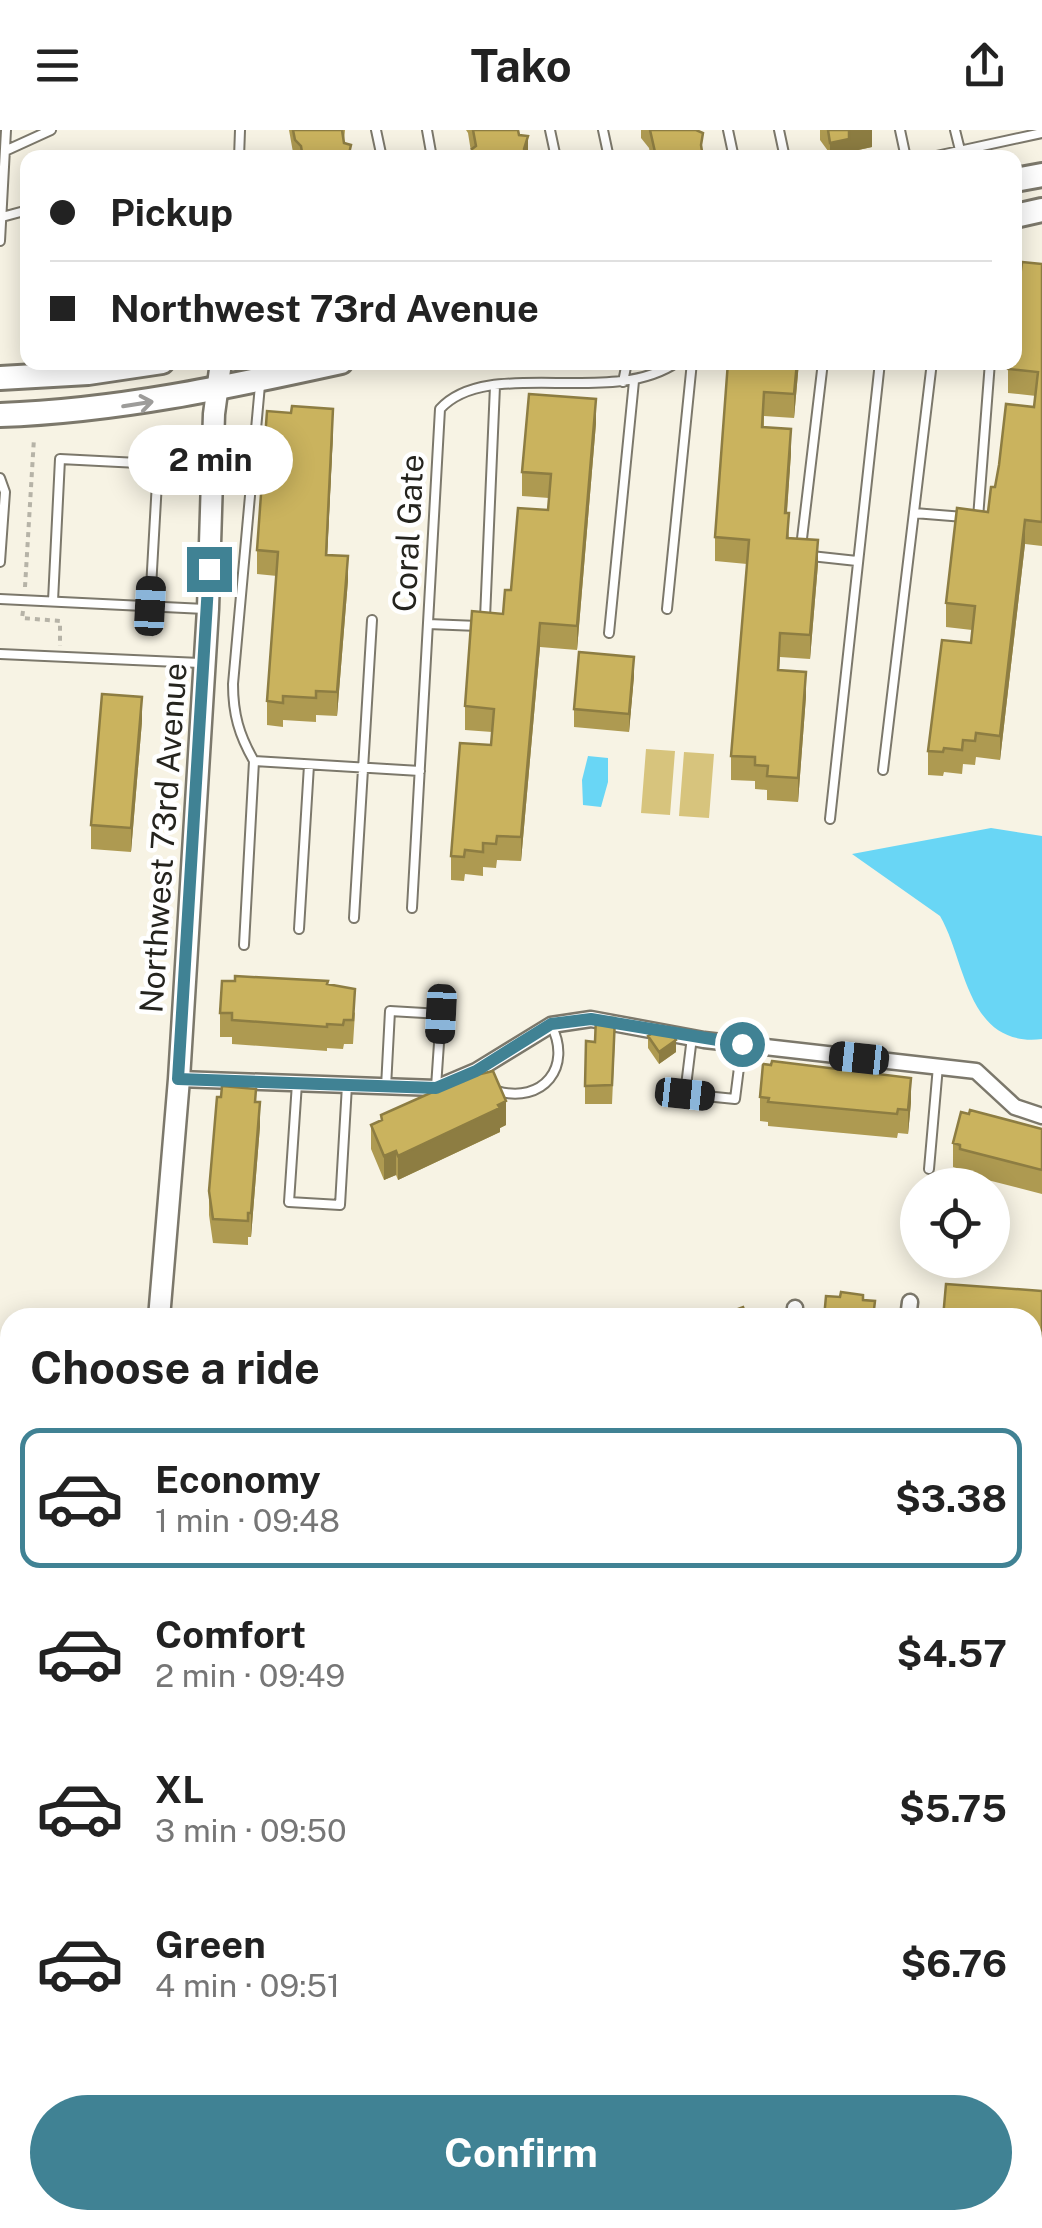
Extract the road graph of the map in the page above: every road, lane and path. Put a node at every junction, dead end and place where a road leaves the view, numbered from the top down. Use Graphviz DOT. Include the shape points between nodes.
graph roads {
  1 [pos="6,130"];
  2 [pos="52,130"];
  3 [pos="955,130"];
  4 [pos="1042,133"];
  5 [pos="960,150"];
  6 [pos="5,152"];
  7 [pos="2,217"];
  8 [pos="0,240"];
  9 [pos="113,370"];
  10 [pos="220,370"];
  11 [pos="305,370"];
  12 [pos="630,370"];
  13 [pos="638,370"];
  14 [pos="657,370"];
  15 [pos="691,370"];
  16 [pos="822,370"];
  17 [pos="879,370"];
  18 [pos="931,370"];
  19 [pos="989,370"];
  20 [pos="0,378"];
  21 [pos="260,380"];
  22 [pos="633,380"];
  23 [pos="496,386"];
  24 [pos="216,390"];
  25 [pos="0,415"];
  26 [pos="34,438"];
  27 [pos="0,479"];
  28 [pos="914,513"];
  29 [pos="857,561"];
  30 [pos="0,562"];
  31 [pos="0,598"];
  32 [pos="24,600"];
  33 [pos="53,601"];
  34 [pos="150,606"];
  35 [pos="208,609"];
  36 [pos="667,609"];
  37 [pos="372,620"];
  38 [pos="428,624"];
  39 [pos="609,633"];
  40 [pos="0,654"];
  41 [pos="59,656"];
  42 [pos="204,663"];
  43 [pos="254,762"];
  44 [pos="310,765"];
  45 [pos="363,768"];
  46 [pos="883,770"];
  47 [pos="420,771"];
  48 [pos="830,818"];
  49 [pos="412,908"];
  50 [pos="354,918"];
  51 [pos="299,928"];
  52 [pos="244,945"];
  53 [pos="551,1024"];
  54 [pos="692,1038"];
  55 [pos="742,1044"];
  56 [pos="938,1066"];
  57 [pos="476,1071"];
  58 [pos="178,1079"];
  59 [pos="296,1083"];
  60 [pos="348,1085"];
  61 [pos="386,1087"];
  62 [pos="436,1088"];
  63 [pos="1042,1116"];
  64 [pos="929,1168"];
  65 [pos="161,1308"];
  1 -- 6 [label="lane"];
  2 -- 6 [label="lane"];
  3 -- 5 [label="lane"];
  4 -- 5 [label="lane"];
  6 -- 7 [label="lane"];
  7 -- 8 [label="lane"];
  9 -- 20 [label="main road"];
  10 -- 24 [label="street, Northwest 73rd Avenue"];
  11 -- 21 [label="main road"];
  12 -- 22 [label="lane"];
  13 -- 22 [label="lane"];
  14 -- 22 [label="lane, Coral Gate"];
  15 -- 36 [label="lane"];
  16 -- 29 [label="lane" via="800,554"];
  17 -- 29 [label="lane"];
  18 -- 28 [label="lane"];
  19 -- 28 [label="lane" via="978,518"];
  21 -- 24 [label="main road"];
  21 -- 43 [label="lane" via="233,684 233,712"];
  22 -- 23 [label="lane, Coral Gate"];
  22 -- 39 [label="lane"];
  23 -- 38 [label="lane, Coral Gate" via="454,394 440,409"];
  23 -- 38 [label="lane" via="484,626"];
  25 -- 24 [label="main road, one-way" via="120,407"];
  24 -- 35 [label="street, Northwest 73rd Avenue"];
  26 -- 32 [label="path"];
  27 -- 30 [label="lane"];
  28 -- 46 [label="lane"];
  29 -- 48 [label="lane"];
  31 -- 32 [label="lane"];
  32 -- 33 [label="lane"];
  32 -- 41 [label="path" via="22,618 60,621"];
  33 -- 34 [label="lane"];
  33 -- 34 [label="lane" via="60,459 158,464"];
  34 -- 35 [label="lane"];
  35 -- 42 [label="street, Northwest 73rd Avenue"];
  37 -- 45 [label="lane"];
  38 -- 47 [label="lane, Coral Gate"];
  40 -- 41 [label="lane"];
  41 -- 42 [label="lane"];
  42 -- 58 [label="street, Northwest 73rd Avenue"];
  43 -- 44 [label="lane"];
  43 -- 52 [label="lane"];
  44 -- 45 [label="lane"];
  44 -- 51 [label="lane"];
  45 -- 47 [label="lane"];
  45 -- 50 [label="lane"];
  47 -- 49 [label="lane, Coral Gate"];
  53 -- 54 [label="street" via="591,1019"];
  53 -- 57 [label="street"];
  53 -- 57 [label="lane" via="560,1052 539,1088 511,1095 484,1083"];
  54 -- 55 [label="street"];
  54 -- 55 [label="lane" via="685,1094 736,1099"];
  55 -- 56 [label="street"];
  56 -- 63 [label="street" via="976,1071 1015,1107"];
  56 -- 64 [label="lane"];
  57 -- 62 [label="street"];
  58 -- 59 [label="street"];
  58 -- 65 [label="street, Northwest 73rd Avenue"];
  59 -- 60 [label="street"];
  59 -- 60 [label="lane" via="289,1202 340,1205"];
  60 -- 61 [label="street"];
  61 -- 62 [label="street"];
  61 -- 62 [label="lane" via="390,1011 441,1014"];
}
